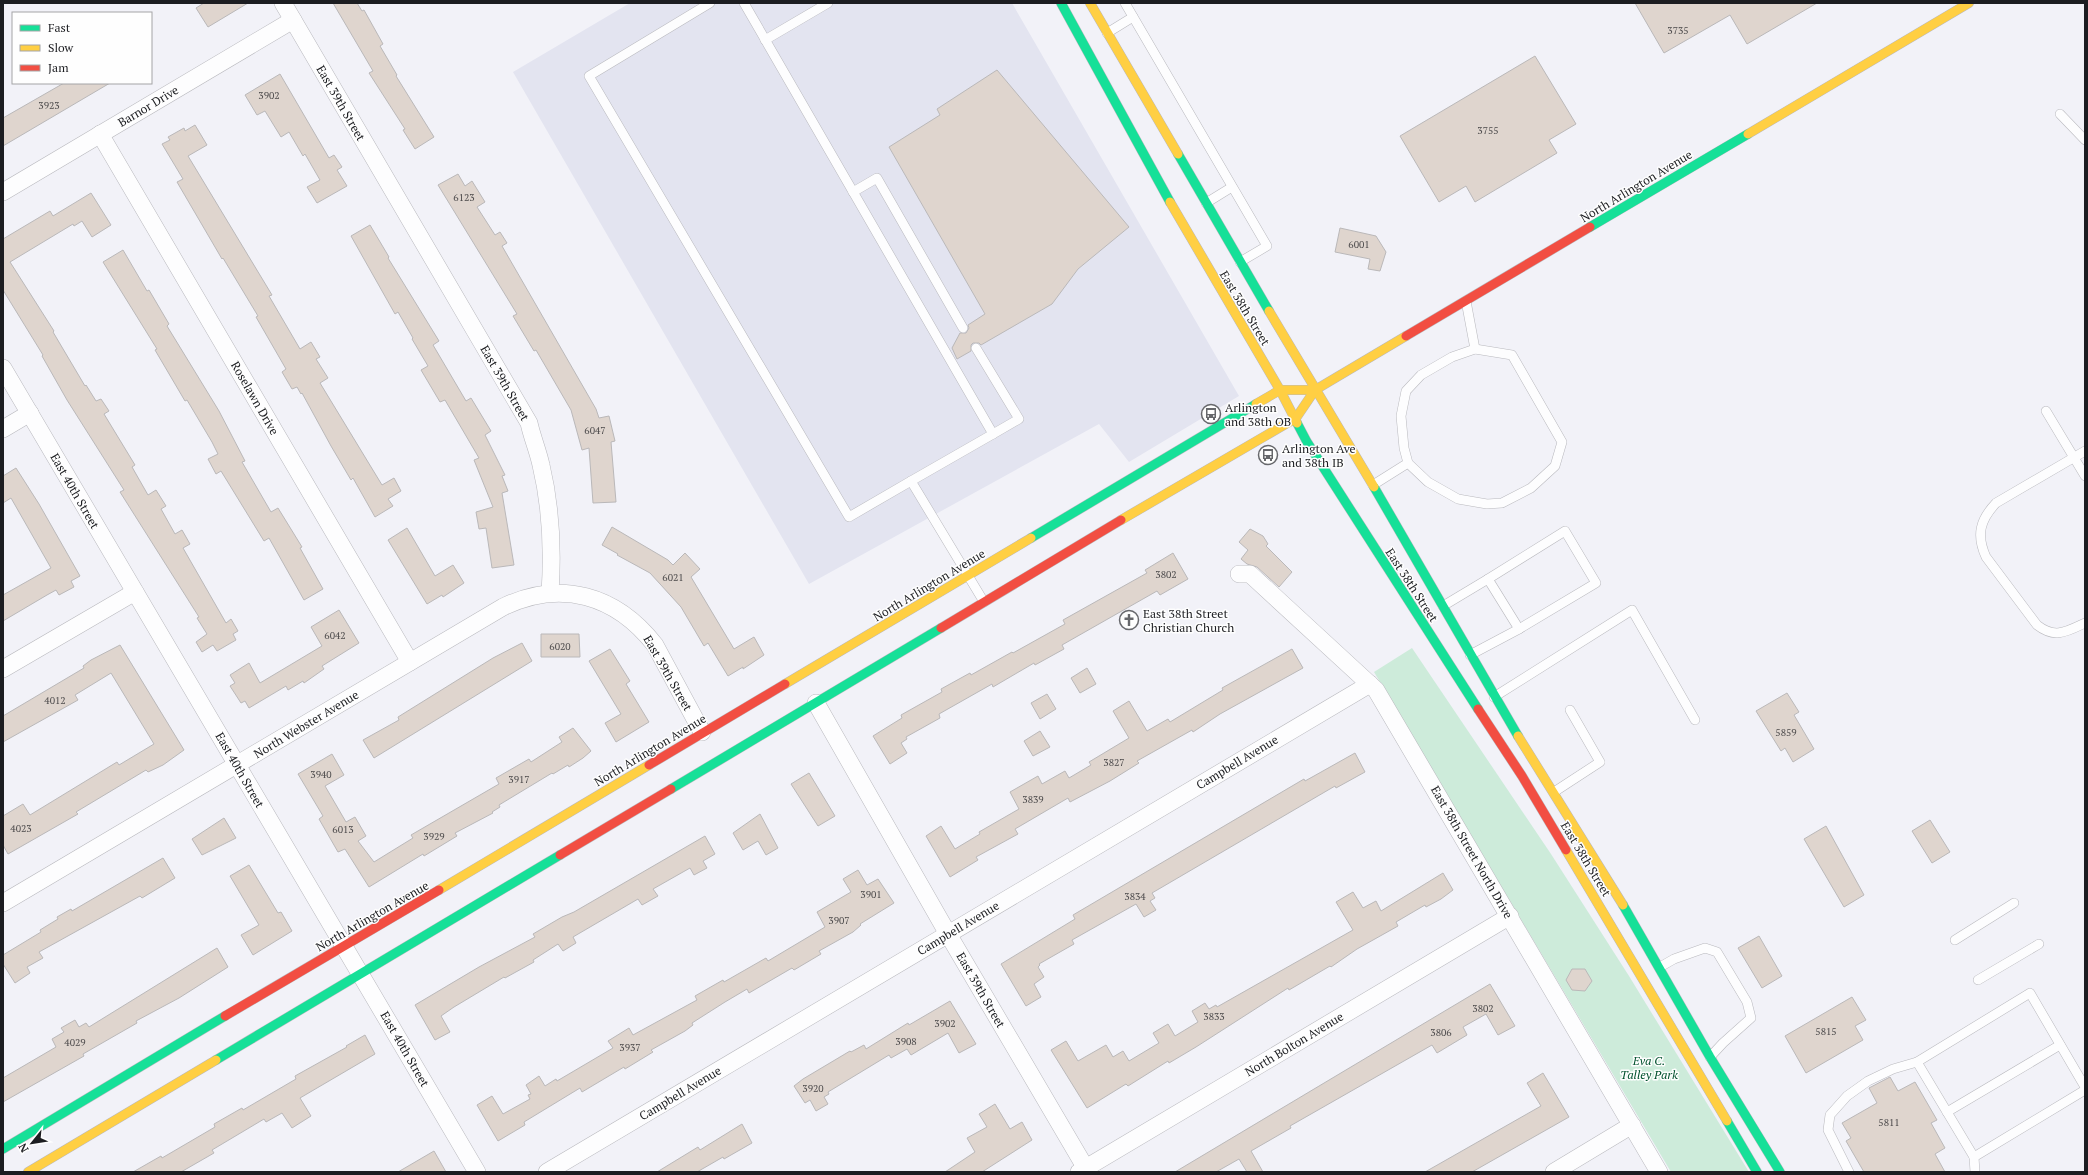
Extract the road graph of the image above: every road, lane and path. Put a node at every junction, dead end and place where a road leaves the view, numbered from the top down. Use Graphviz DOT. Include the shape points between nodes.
graph roads {
  1 [pos="283,3"];
  2 [pos="710,3"];
  3 [pos="744,3"];
  4 [pos="828,3"];
  5 [pos="1061,3"];
  6 [pos="1090,3"];
  7 [pos="1125,3"];
  8 [pos="1969,3"];
  9 [pos="1133,18"];
  10 [pos="293,20"];
  11 [pos="1107,33"];
  12 [pos="765,40"];
  13 [pos="2060,114"];
  14 [pos="100,134"];
  15 [pos="2085,140"];
  16 [pos="1232,187"];
  17 [pos="3,192"];
  18 [pos="853,192"];
  19 [pos="1206,203"];
  20 [pos="1240,262"];
  21 [pos="1466,301"];
  22 [pos="963,328"];
  23 [pos="976,348"];
  24 [pos="1475,349"];
  25 [pos="3,368"];
  26 [pos="1280,390"];
  27 [pos="1315,390"];
  28 [pos="2046,411"];
  29 [pos="30,413"];
  30 [pos="1296,418"];
  31 [pos="3,429"];
  32 [pos="993,434"];
  33 [pos="2085,451"];
  34 [pos="2075,457"];
  35 [pos="1408,463"];
  36 [pos="2085,476"];
  37 [pos="912,481"];
  38 [pos="1373,485"];
  39 [pos="968,574"];
  40 [pos="1240,574"];
  41 [pos="1488,579"];
  42 [pos="135,592"];
  43 [pos="550,593"];
  44 [pos="984,602"];
  45 [pos="1443,606"];
  46 [pos="2085,624"];
  47 [pos="1519,629"];
  48 [pos="1470,655"];
  49 [pos="410,662"];
  50 [pos="3,669"];
  51 [pos="1370,684"];
  52 [pos="1494,697"];
  53 [pos="816,703"];
  54 [pos="1570,710"];
  55 [pos="1695,720"];
  56 [pos="702,732"];
  57 [pos="237,765"];
  58 [pos="1554,792"];
  59 [pos="3,903"];
  60 [pos="2014,903"];
  61 [pos="1510,916"];
  62 [pos="948,934"];
  63 [pos="1955,940"];
  64 [pos="2039,944"];
  65 [pos="343,946"];
  66 [pos="1659,968"];
  67 [pos="361,975"];
  68 [pos="1978,980"];
  69 [pos="2060,1045"];
  70 [pos="1710,1057"];
  71 [pos="1917,1062"];
  72 [pos="2085,1089"];
  73 [pos="1947,1112"];
  74 [pos="1632,1125"];
  75 [pos="3,1149"];
  76 [pos="1974,1157"];
  77 [pos="1084,1171"];
  78 [pos="28,1172"];
  79 [pos="477,1172"];
  80 [pos="547,1172"];
  81 [pos="1554,1172"];
  82 [pos="1659,1172"];
  83 [pos="1757,1172"];
  84 [pos="1780,1172"];
  85 [pos="1849,1172"];
  86 [pos="1975,1172"];
  1 -- 10 [label="street, East 39th Street"];
  2 -- 37 [label="lane" via="589,76 849,517"];
  3 -- 12 [label="lane"];
  4 -- 12 [label="lane"];
  5 -- 26 [label="main road, East 38th Street" via="1193,244"];
  6 -- 11 [label="main road, East 38th Street"];
  7 -- 9 [label="lane"];
  8 -- 21 [label="main road, North Arlington Avenue"];
  9 -- 11 [label="lane"];
  9 -- 16 [label="lane"];
  10 -- 14 [label="street, Barnor Drive"];
  10 -- 43 [label="street, East 39th Street" via="529,423 549,503"];
  11 -- 19 [label="main road, East 38th Street"];
  12 -- 18 [label="lane"];
  13 -- 15 [label="lane"];
  14 -- 17 [label="street, Barnor Drive"];
  14 -- 49 [label="street, Roselawn Drive"];
  16 -- 19 [label="lane"];
  16 -- 20 [label="lane" via="1267,246"];
  18 -- 22 [label="lane" via="878,178"];
  18 -- 32 [label="lane"];
  19 -- 20 [label="main road, East 38th Street"];
  20 -- 27 [label="main road, East 38th Street"];
  21 -- 24 [label="lane"];
  21 -- 27 [label="main road, North Arlington Avenue"];
  23 -- 32 [label="lane" via="1019,419"];
  24 -- 35 [label="lane" via="1452,357 1422,375 1406,391 1400,416"];
  24 -- 35 [label="lane" via="1512,354 1562,442 1556,466 1531,488 1502,502 1487,504 1458,499 1428,482"];
  25 -- 29 [label="street, East 40th Street"];
  26 -- 27 [label="main road"];
  26 -- 30 [label="main road, East 38th Street"];
  26 -- 39 [label="main road, North Arlington Avenue"];
  27 -- 30 [label="main road, North Arlington Avenue"];
  27 -- 38 [label="main road, East 38th Street" via="1340,427"];
  28 -- 34 [label="lane"];
  29 -- 31 [label="street"];
  29 -- 42 [label="street, East 40th Street"];
  30 -- 44 [label="main road, North Arlington Avenue"];
  30 -- 83 [label="main road, East 38th Street" via="1307,442 1399,588 1522,776"];
  32 -- 37 [label="lane"];
  33 -- 34 [label="lane"];
  34 -- 36 [label="lane"];
  34 -- 46 [label="lane" via="1996,503 1987,512 1979,535 1986,557 2037,625 2046,632 2055,633"];
  35 -- 38 [label="lane"];
  37 -- 39 [label="lane"];
  38 -- 45 [label="main road, East 38th Street"];
  39 -- 44 [label="lane"];
  39 -- 56 [label="main road, North Arlington Avenue"];
  40 -- 51 [label="street, East 38th Street North Drive" via="1250,574"];
  41 -- 45 [label="lane"];
  41 -- 47 [label="lane"];
  41 -- 47 [label="lane" via="1565,530 1596,583"];
  42 -- 50 [label="street"];
  42 -- 57 [label="street, East 40th Street"];
  43 -- 49 [label="street, North Webster Avenue" via="503,607"];
  43 -- 56 [label="street, East 39th Street" via="575,594 590,598 613,607 633,621 655,645"];
  44 -- 53 [label="main road, North Arlington Avenue"];
  45 -- 48 [label="main road, East 38th Street"];
  47 -- 48 [label="lane"];
  48 -- 52 [label="main road, East 38th Street"];
  49 -- 57 [label="street, North Webster Avenue"];
  51 -- 61 [label="street, East 38th Street North Drive" via="1376,690"];
  51 -- 62 [label="street, Campbell Avenue"];
  52 -- 55 [label="lane" via="1632,610"];
  52 -- 58 [label="main road, East 38th Street"];
  53 -- 62 [label="street, East 39th Street"];
  53 -- 67 [label="main road, North Arlington Avenue"];
  54 -- 58 [label="lane" via="1600,762"];
  56 -- 65 [label="main road, North Arlington Avenue"];
  57 -- 59 [label="street, North Webster Avenue"];
  57 -- 65 [label="street, East 40th Street"];
  58 -- 66 [label="main road, East 38th Street"];
  60 -- 63 [label="lane"];
  61 -- 74 [label="street, East 38th Street North Drive"];
  61 -- 77 [label="street, North Bolton Avenue"];
  62 -- 77 [label="street, East 39th Street"];
  62 -- 80 [label="street, Campbell Avenue"];
  64 -- 68 [label="lane"];
  65 -- 67 [label="street, East 40th Street"];
  65 -- 75 [label="main road, North Arlington Avenue"];
  66 -- 70 [label="main road, East 38th Street"];
  66 -- 70 [label="lane" via="1674,959 1705,948 1717,952 1747,1002 1751,1018"];
  67 -- 78 [label="main road, North Arlington Avenue"];
  67 -- 79 [label="street, East 40th Street"];
  69 -- 71 [label="lane" via="2030,993"];
  69 -- 72 [label="lane"];
  69 -- 73 [label="lane"];
  70 -- 84 [label="main road, East 38th Street"];
  71 -- 73 [label="lane"];
  71 -- 85 [label="lane" via="1893,1069 1868,1081 1847,1096 1830,1115 1828,1130"];
  72 -- 76 [label="lane"];
  73 -- 76 [label="lane"];
  74 -- 81 [label="street"];
  74 -- 82 [label="street, East 38th Street North Drive"];
  76 -- 86 [label="lane"];
}
